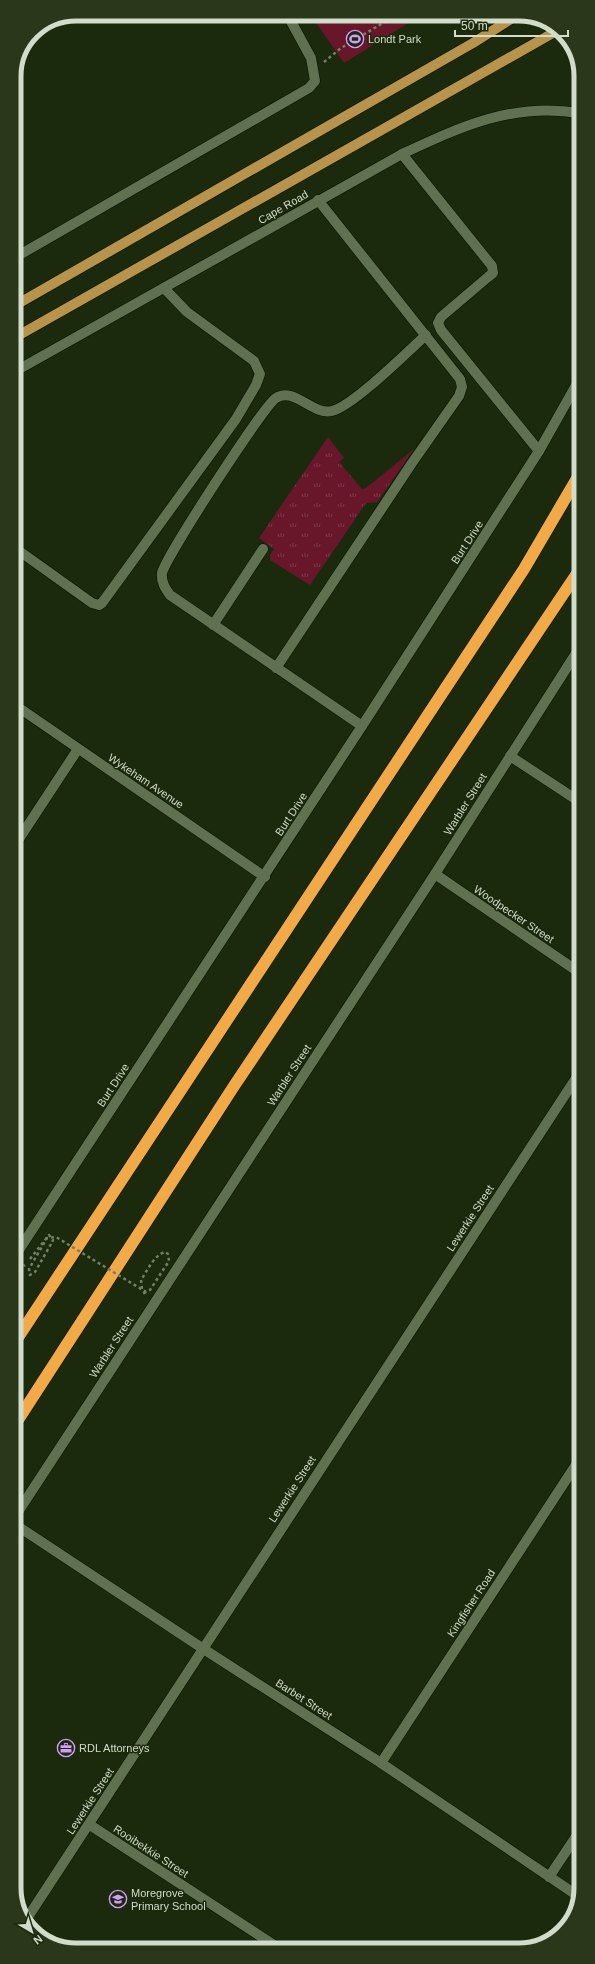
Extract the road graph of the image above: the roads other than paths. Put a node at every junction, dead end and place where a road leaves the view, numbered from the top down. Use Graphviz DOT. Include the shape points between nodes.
graph roads {
  1 [pos="291,21"];
  2 [pos="508,21"];
  3 [pos="553,33"];
  4 [pos="574,112"];
  5 [pos="402,154"];
  6 [pos="318,200"];
  7 [pos="21,254"];
  8 [pos="164,288"];
  9 [pos="21,302"];
  10 [pos="21,334"];
  11 [pos="426,335"];
  12 [pos="21,368"];
  13 [pos="574,389"];
  14 [pos="539,451"];
  15 [pos="574,484"];
  16 [pos="263,549"];
  17 [pos="21,553"];
  18 [pos="574,578"];
  19 [pos="213,625"];
  20 [pos="574,656"];
  21 [pos="276,668"];
  22 [pos="21,709"];
  23 [pos="362,726"];
  24 [pos="78,749"];
  25 [pos="510,756"];
  26 [pos="574,798"];
  27 [pos="21,836"];
  28 [pos="435,874"];
  29 [pos="265,877"];
  30 [pos="574,969"];
  31 [pos="574,1081"];
  32 [pos="21,1247"];
  33 [pos="21,1333"];
  34 [pos="21,1415"];
  35 [pos="574,1466"];
  36 [pos="21,1507"];
  37 [pos="21,1528"];
  38 [pos="202,1648"];
  39 [pos="381,1763"];
  40 [pos="90,1825"];
  41 [pos="574,1840"];
  42 [pos="549,1877"];
  43 [pos="574,1893"];
  44 [pos="31,1912"];
  45 [pos="271,1943"];
  1 -- 7 [label="street" via="311,58 315,81 302,94"];
  2 -- 9 [label="main road"];
  3 -- 10 [label="main road, Cape Road"];
  4 -- 5 [label="street, Cape Road" via="557,110 527,112 492,118 457,128"];
  5 -- 6 [label="street, Cape Road"];
  5 -- 14 [label="street" via="492,266 493,272 488,278 441,317 438,323 441,330"];
  6 -- 8 [label="street, Cape Road"];
  6 -- 11 [label="street"];
  8 -- 12 [label="street, Cape Road"];
  8 -- 17 [label="street" via="187,312 254,361 260,374 256,385 236,419 102,604 92,603"];
  11 -- 19 [label="street" via="361,393 338,409 330,412 320,410 291,396 282,395 271,401 172,553 162,573 163,585 170,595"];
  11 -- 21 [label="street" via="460,379 462,386 459,396"];
  13 -- 14 [label="street, Burt Drive"];
  14 -- 23 [label="street, Burt Drive"];
  15 -- 33 [label="highway" via="524,569"];
  16 -- 19 [label="street"];
  18 -- 34 [label="highway" via="238,1080"];
  19 -- 21 [label="street"];
  20 -- 25 [label="street, Warbler Street"];
  21 -- 23 [label="street"];
  22 -- 24 [label="street, Wykeham Avenue"];
  23 -- 29 [label="street, Burt Drive"];
  24 -- 27 [label="street"];
  24 -- 29 [label="street, Wykeham Avenue"];
  25 -- 26 [label="street"];
  25 -- 28 [label="street, Warbler Street"];
  28 -- 30 [label="street, Woodpecker Street"];
  28 -- 36 [label="street, Warbler Street"];
  29 -- 32 [label="street, Burt Drive"];
  31 -- 38 [label="street, Lewerkie Street"];
  35 -- 39 [label="street, Kingfisher Road"];
  37 -- 38 [label="street, Barbet Street"];
  38 -- 39 [label="street, Barbet Street"];
  38 -- 40 [label="street, Lewerkie Street"];
  39 -- 42 [label="street, Barbet Street"];
  40 -- 44 [label="street, Lewerkie Street"];
  40 -- 45 [label="street, Rooibekkie Street"];
  41 -- 42 [label="street"];
  42 -- 43 [label="street, Barbet Street"];
}
